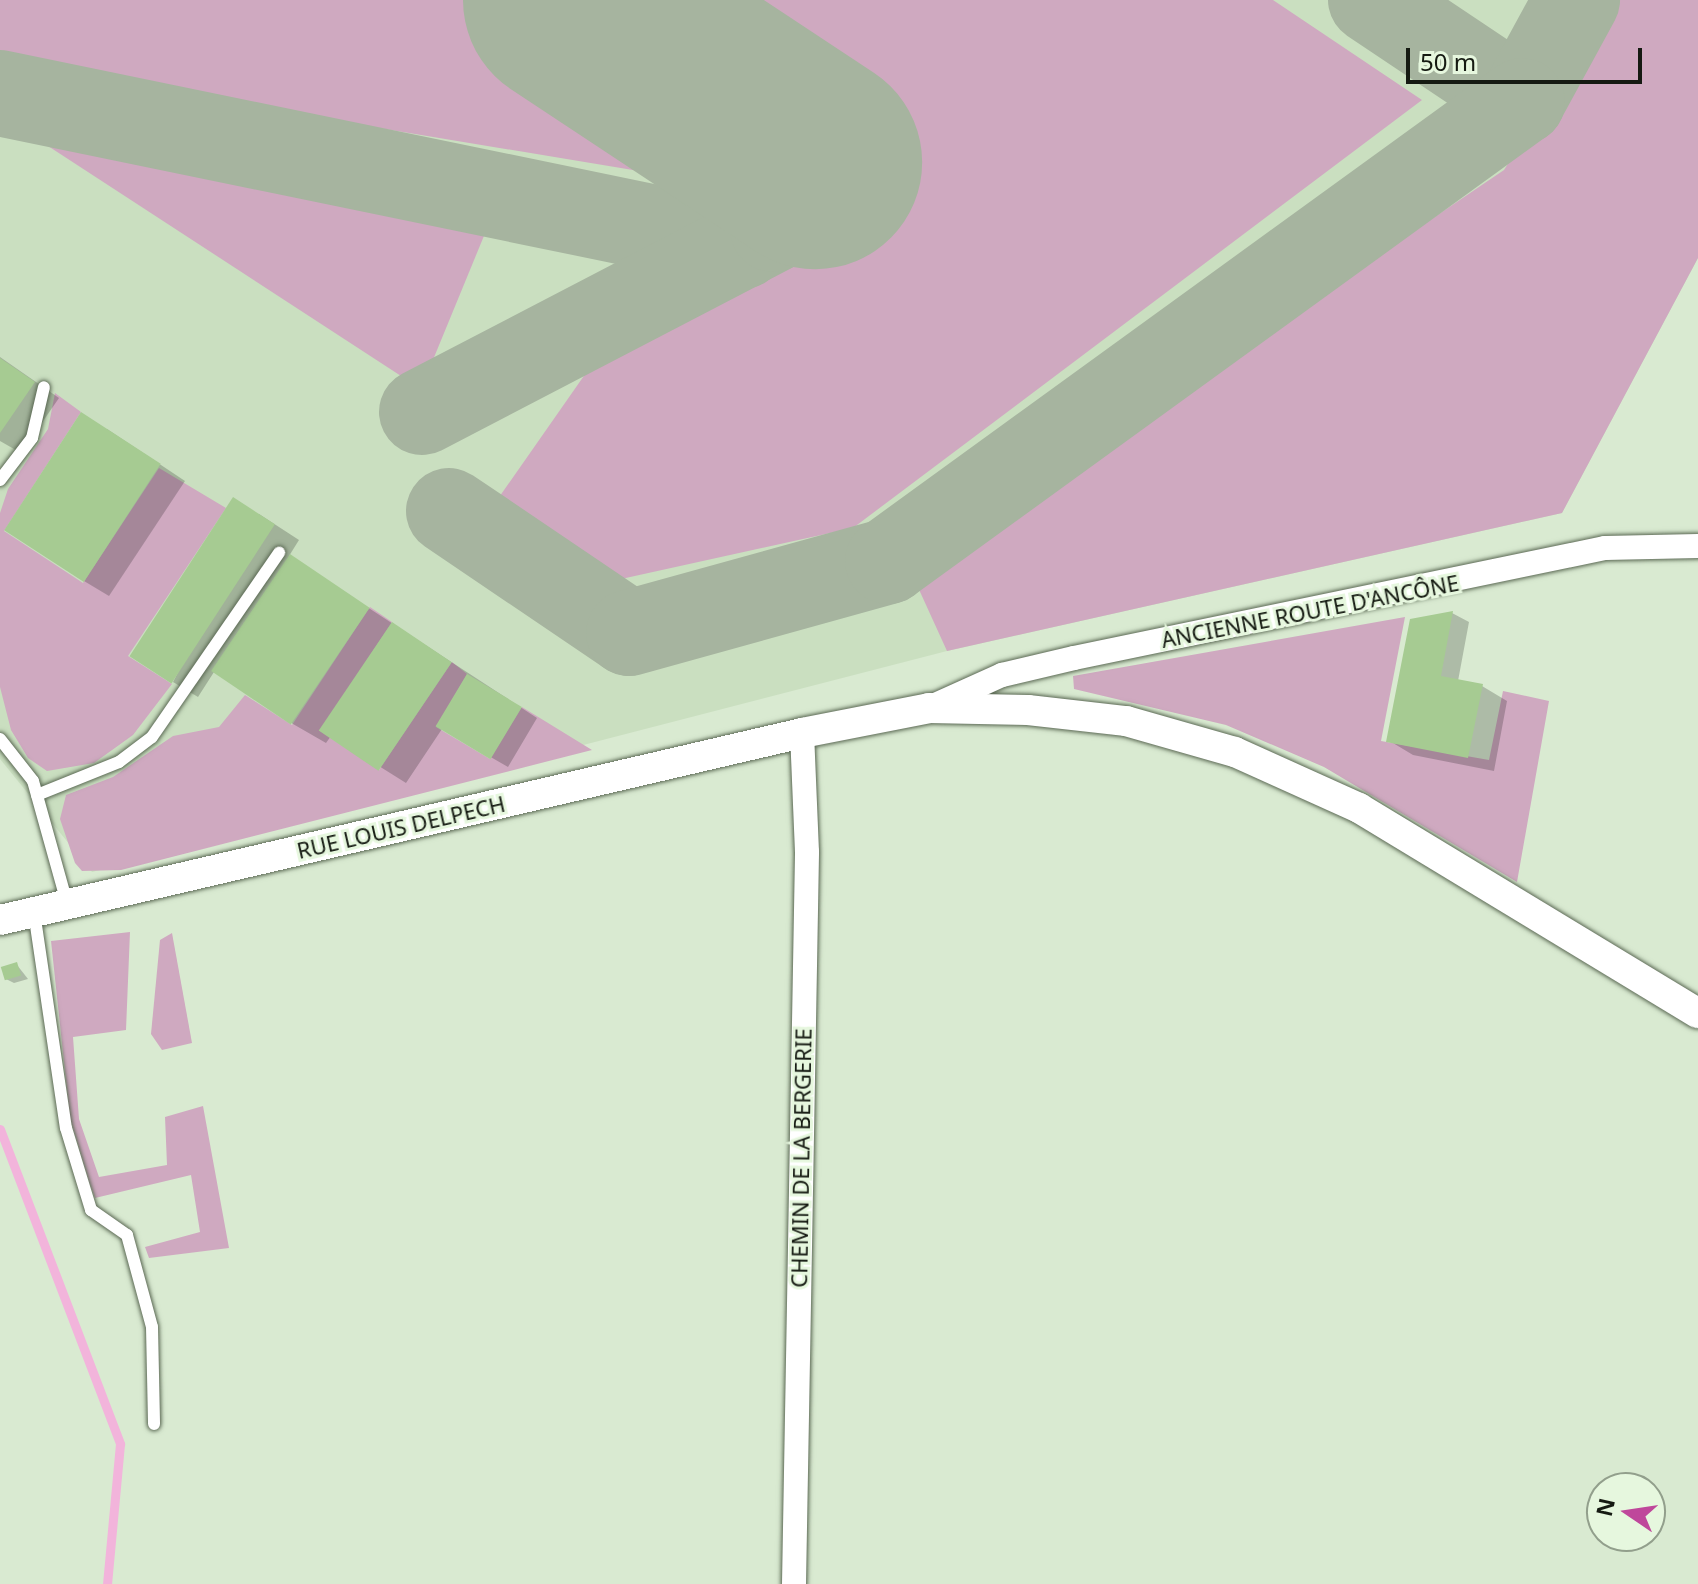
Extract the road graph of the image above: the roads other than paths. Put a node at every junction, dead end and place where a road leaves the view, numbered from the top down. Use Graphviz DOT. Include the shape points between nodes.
graph roads {
  1 [pos="44,387"];
  2 [pos="0,480"];
  3 [pos="1698,546"];
  4 [pos="279,553"];
  5 [pos="929,708"];
  6 [pos="802,733"];
  7 [pos="0,739"];
  8 [pos="37,795"];
  9 [pos="67,903"];
  10 [pos="34,911"];
  11 [pos="0,920"];
  12 [pos="1698,1013"];
  13 [pos="154,1424"];
  14 [pos="794,1584"];
  1 -- 2 [label="lane" via="32,438"];
  3 -- 5 [label="street, ANCIENNE ROUTE D'ANCÔNE" via="1605,548 1074,658 1002,675"];
  4 -- 8 [label="lane" via="152,737 119,762"];
  5 -- 6 [label="street, RUE LOUIS DELPECH"];
  5 -- 12 [label="street, RUE LOUIS DELPECH" via="1028,710 1126,721 1235,752 1359,808"];
  6 -- 9 [label="street, RUE LOUIS DELPECH" via="144,890"];
  6 -- 14 [label="street, CHEMIN DE LA BERGERIE" via="807,852"];
  7 -- 8 [label="lane" via="33,781"];
  8 -- 9 [label="lane"];
  9 -- 10 [label="street, RUE LOUIS DELPECH"];
  10 -- 11 [label="street, RUE LOUIS DELPECH"];
  10 -- 13 [label="lane" via="66,1128 91,1210 127,1235 152,1327"];
}
